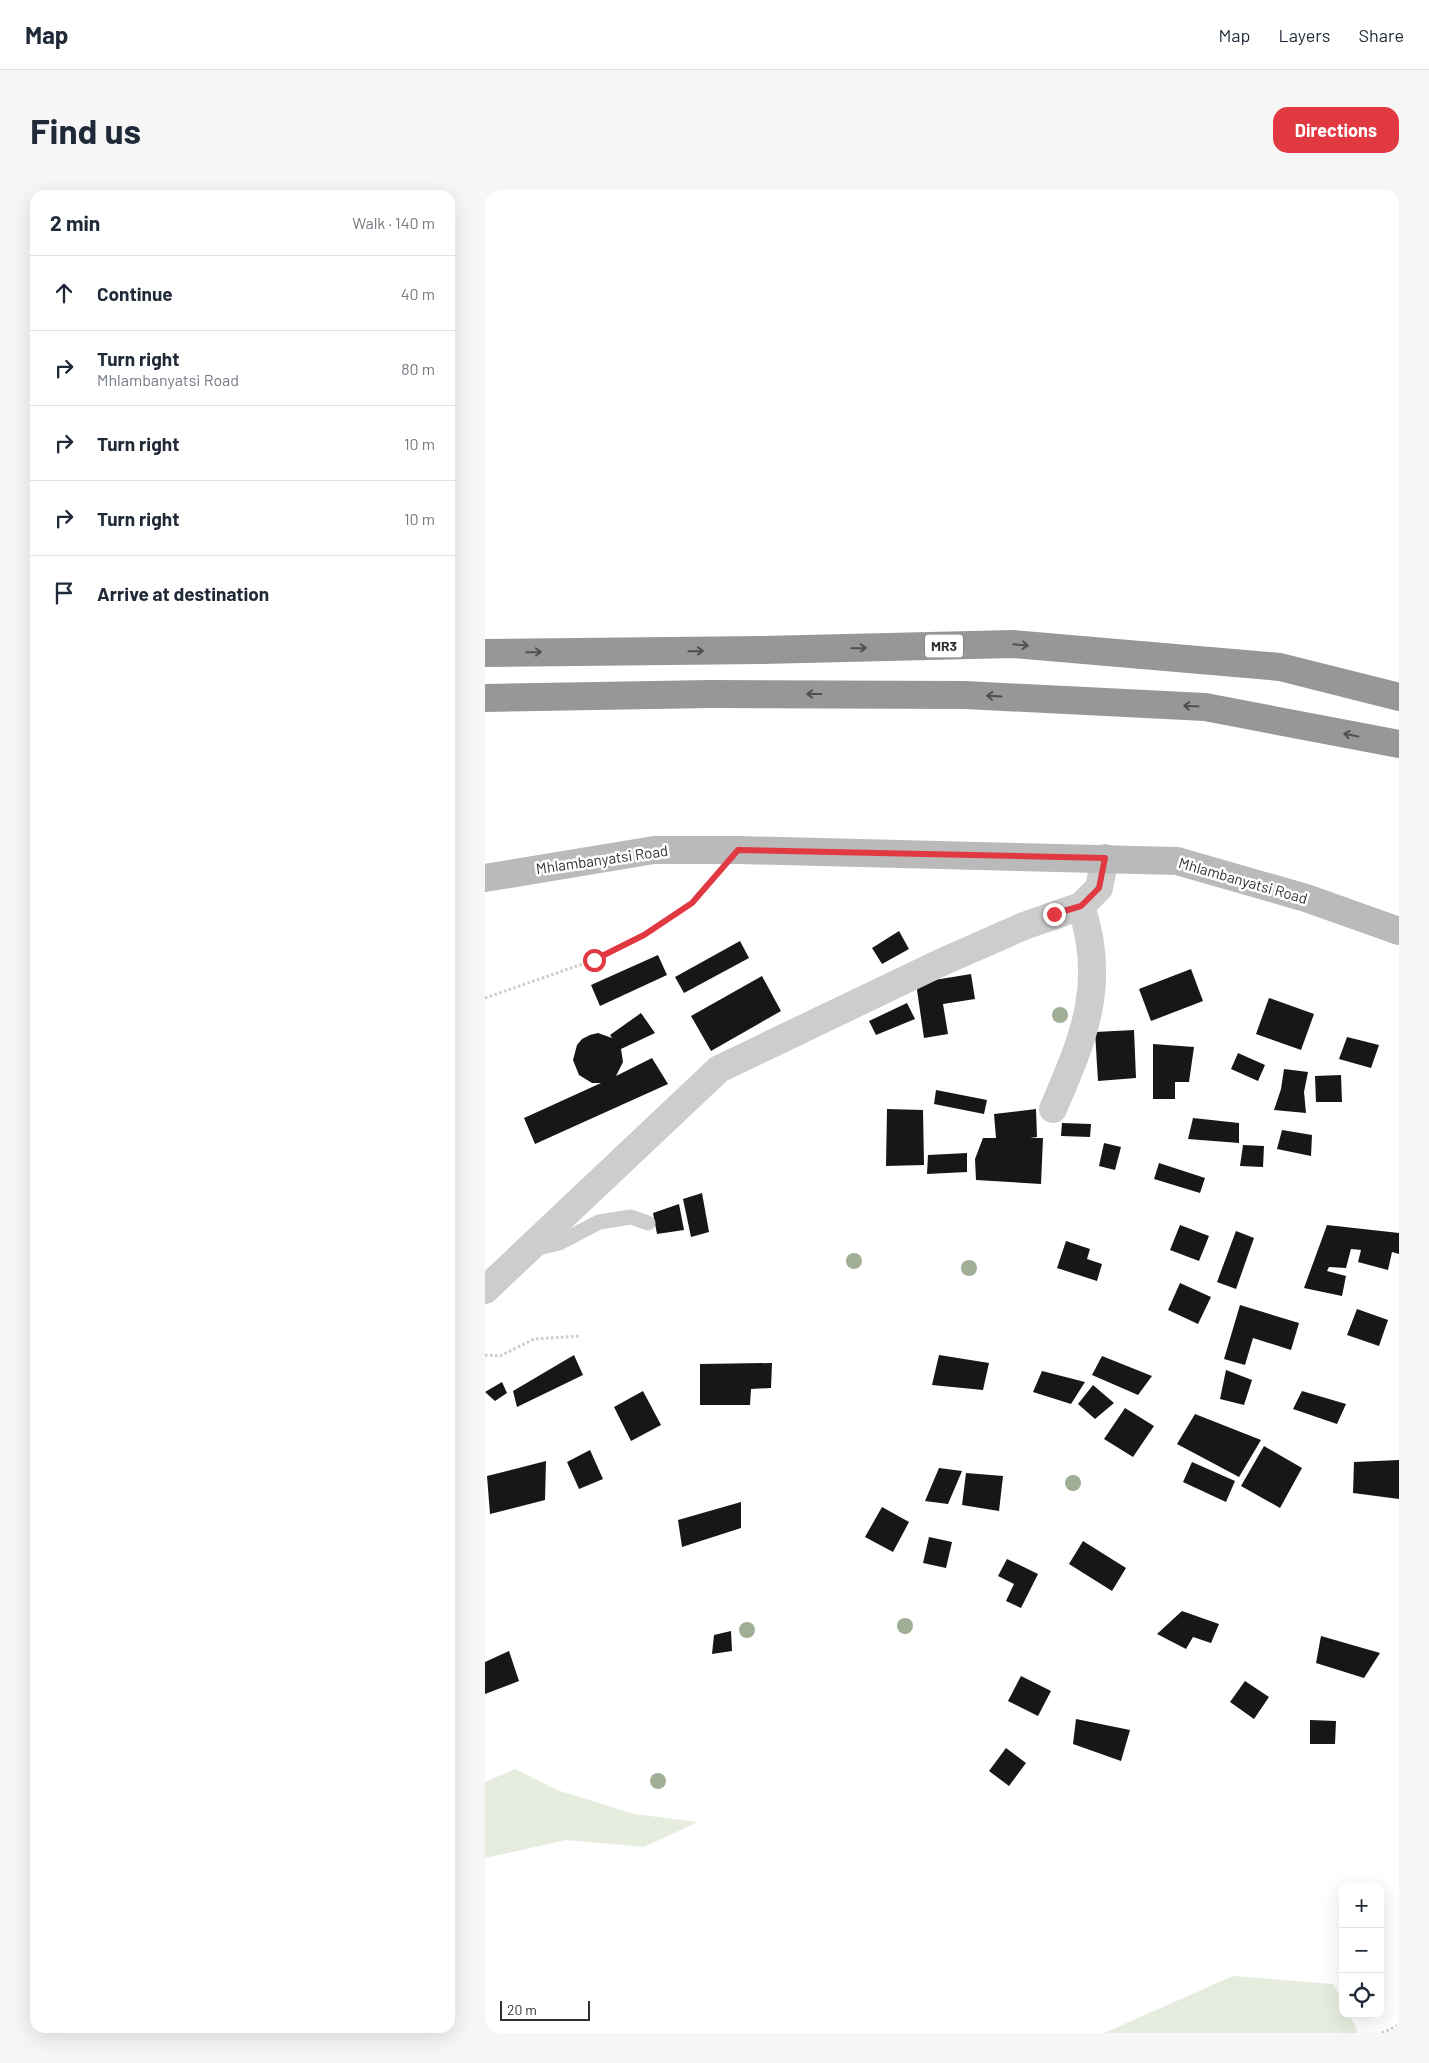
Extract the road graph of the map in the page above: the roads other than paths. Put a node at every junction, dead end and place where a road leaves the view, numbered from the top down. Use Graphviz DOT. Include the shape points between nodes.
graph roads {
  1 [pos="485,653"];
  2 [pos="1399,697"];
  3 [pos="485,698"];
  4 [pos="1399,744"];
  5 [pos="1105,858"];
  6 [pos="485,878"];
  7 [pos="1081,906"];
  8 [pos="1399,931"];
  9 [pos="1053,1109"];
  10 [pos="648,1223"];
  11 [pos="528,1251"];
  12 [pos="485,1290"];
  1 -- 2 [label="highway, MR3, one-way" via="1013,644 1280,667"];
  4 -- 3 [label="highway, one-way" via="1205,707 1013,697 711,694"];
  5 -- 6 [label="main road, Mhlambanyatsi Road" via="654,850"];
  5 -- 7 [label="street" via="1099,888"];
  5 -- 8 [label="main road, Mhlambanyatsi Road" via="1177,861 1306,898"];
  7 -- 9 [label="street" via="1091,941 1093,988 1081,1038"];
  7 -- 11 [label="street" via="1024,926 940,963 719,1069"];
  10 -- 11 [label="lane" via="631,1217 599,1222 559,1243"];
  11 -- 12 [label="street"];
}
